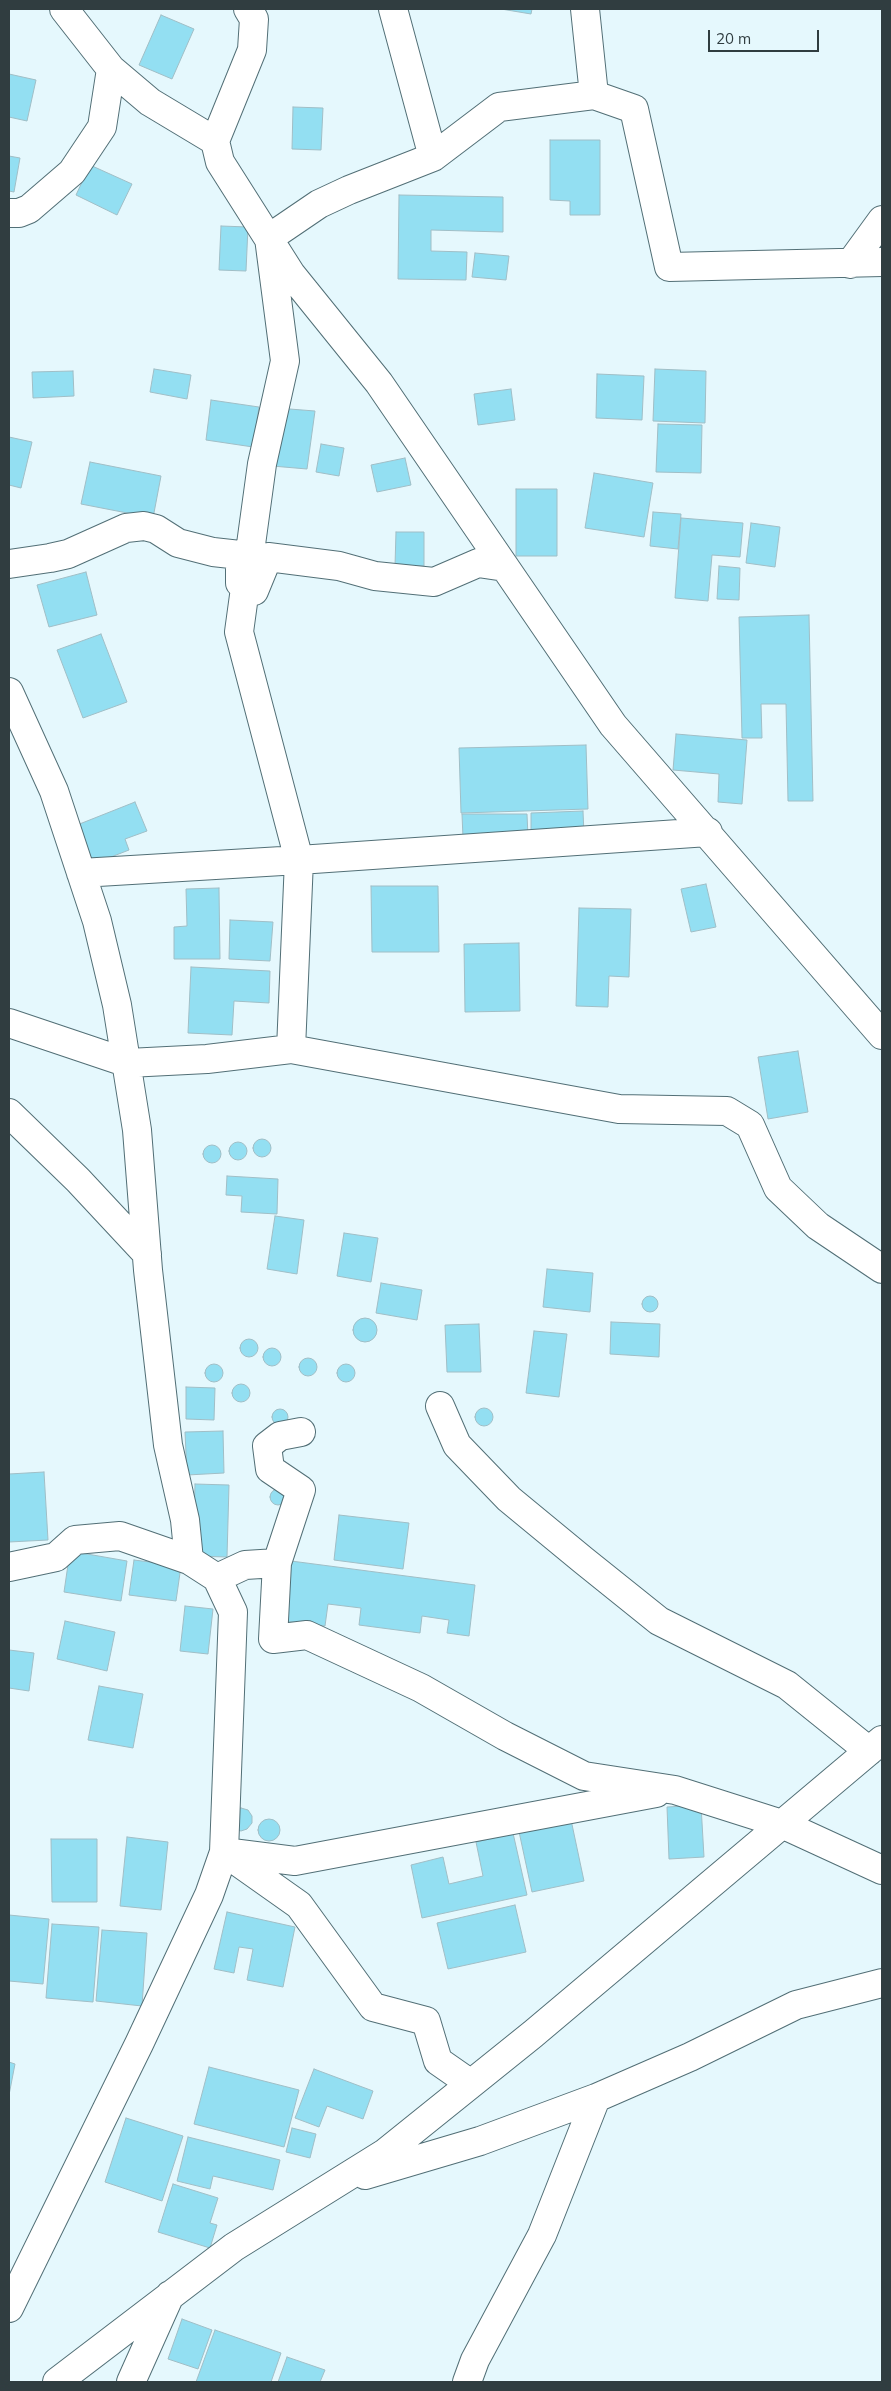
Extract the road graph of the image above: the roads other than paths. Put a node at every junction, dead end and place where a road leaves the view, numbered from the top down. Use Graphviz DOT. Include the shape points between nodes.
graph roads {
  1 [pos="64,9"];
  2 [pos="248,9"];
  3 [pos="393,9"];
  4 [pos="585,9"];
  5 [pos="111,69"];
  6 [pos="594,95"];
  7 [pos="215,141"];
  8 [pos="433,157"];
  9 [pos="9,213"];
  10 [pos="882,220"];
  11 [pos="269,238"];
  12 [pos="882,262"];
  13 [pos="850,264"];
  14 [pos="9,564"];
  15 [pos="505,567"];
  16 [pos="239,632"];
  17 [pos="9,692"];
  18 [pos="708,832"];
  19 [pos="299,860"];
  20 [pos="81,873"];
  21 [pos="9,1023"];
  22 [pos="882,1035"];
  23 [pos="291,1048"];
  24 [pos="128,1063"];
  25 [pos="9,1113"];
  26 [pos="147,1254"];
  27 [pos="882,1269"];
  28 [pos="440,1406"];
  29 [pos="301,1432"];
  30 [pos="188,1560"];
  31 [pos="277,1564"];
  32 [pos="9,1567"];
  33 [pos="217,1578"];
  34 [pos="876,1746"];
  35 [pos="675,1790"];
  36 [pos="782,1824"];
  37 [pos="224,1852"];
  38 [pos="882,1870"];
  39 [pos="882,1982"];
  40 [pos="471,2084"];
  41 [pos="596,2098"];
  42 [pos="337,2183"];
  43 [pos="35,2254"];
  44 [pos="9,2260"];
  45 [pos="170,2295"];
  46 [pos="9,2308"];
  47 [pos="57,2382"];
  48 [pos="131,2382"];
  49 [pos="467,2382"];
  1 -- 5 [label="street"];
  2 -- 7 [label="street" via="254,19 252,50"];
  3 -- 8 [label="street"];
  4 -- 6 [label="street"];
  5 -- 7 [label="street" via="150,102"];
  5 -- 9 [label="street" via="102,127 72,172 29,209 19,214"];
  6 -- 8 [label="street" via="499,107"];
  6 -- 13 [label="street" via="634,109 669,267"];
  7 -- 11 [label="street" via="220,162"];
  8 -- 11 [label="street" via="319,204"];
  10 -- 13 [label="street"];
  11 -- 15 [label="street" via="291,274 379,383"];
  11 -- 16 [label="street" via="285,360 262,464"];
  12 -- 13 [label="street"];
  14 -- 16 [label="street" via="68,554 126,528 144,526 156,529 178,543 240,556"];
  15 -- 16 [label="street" via="478,563 434,582 375,576 339,566 268,557"];
  15 -- 18 [label="street" via="613,725"];
  16 -- 19 [label="street"];
  17 -- 20 [label="street" via="54,791"];
  18 -- 19 [label="street"];
  18 -- 22 [label="street"];
  19 -- 20 [label="street"];
  19 -- 23 [label="street"];
  20 -- 24 [label="street" via="115,995"];
  21 -- 24 [label="street"];
  23 -- 24 [label="street" via="207,1059"];
  23 -- 27 [label="street" via="619,1109 727,1111 750,1125 778,1188 818,1226"];
  24 -- 26 [label="street"];
  25 -- 26 [label="street"];
  26 -- 30 [label="street" via="168,1445 186,1520"];
  28 -- 34 [label="street" via="457,1445 509,1499 658,1621 787,1685"];
  29 -- 31 [label="street" via="280,1436 267,1446 270,1469 301,1490"];
  30 -- 32 [label="street" via="120,1536 75,1540 56,1557"];
  30 -- 33 [label="street"];
  31 -- 33 [label="street" via="245,1565"];
  31 -- 35 [label="street" via="273,1639 307,1635 421,1688 584,1776"];
  33 -- 37 [label="street" via="233,1612"];
  34 -- 36 [label="street"];
  35 -- 36 [label="street"];
  35 -- 37 [label="street" via="295,1861"];
  36 -- 38 [label="street"];
  36 -- 40 [label="street"];
  37 -- 40 [label="street" via="299,1906 373,2007 426,2021 438,2061"];
  37 -- 43 [label="street" via="209,1895"];
  39 -- 41 [label="street" via="796,2004"];
  40 -- 42 [label="street" via="385,2153"];
  41 -- 42 [label="street" via="480,2141"];
  41 -- 49 [label="street" via="542,2234 475,2360"];
  42 -- 45 [label="street" via="234,2247"];
  43 -- 44 [label="street"];
  43 -- 46 [label="street"];
  45 -- 47 [label="street"];
  45 -- 48 [label="street"];
}
